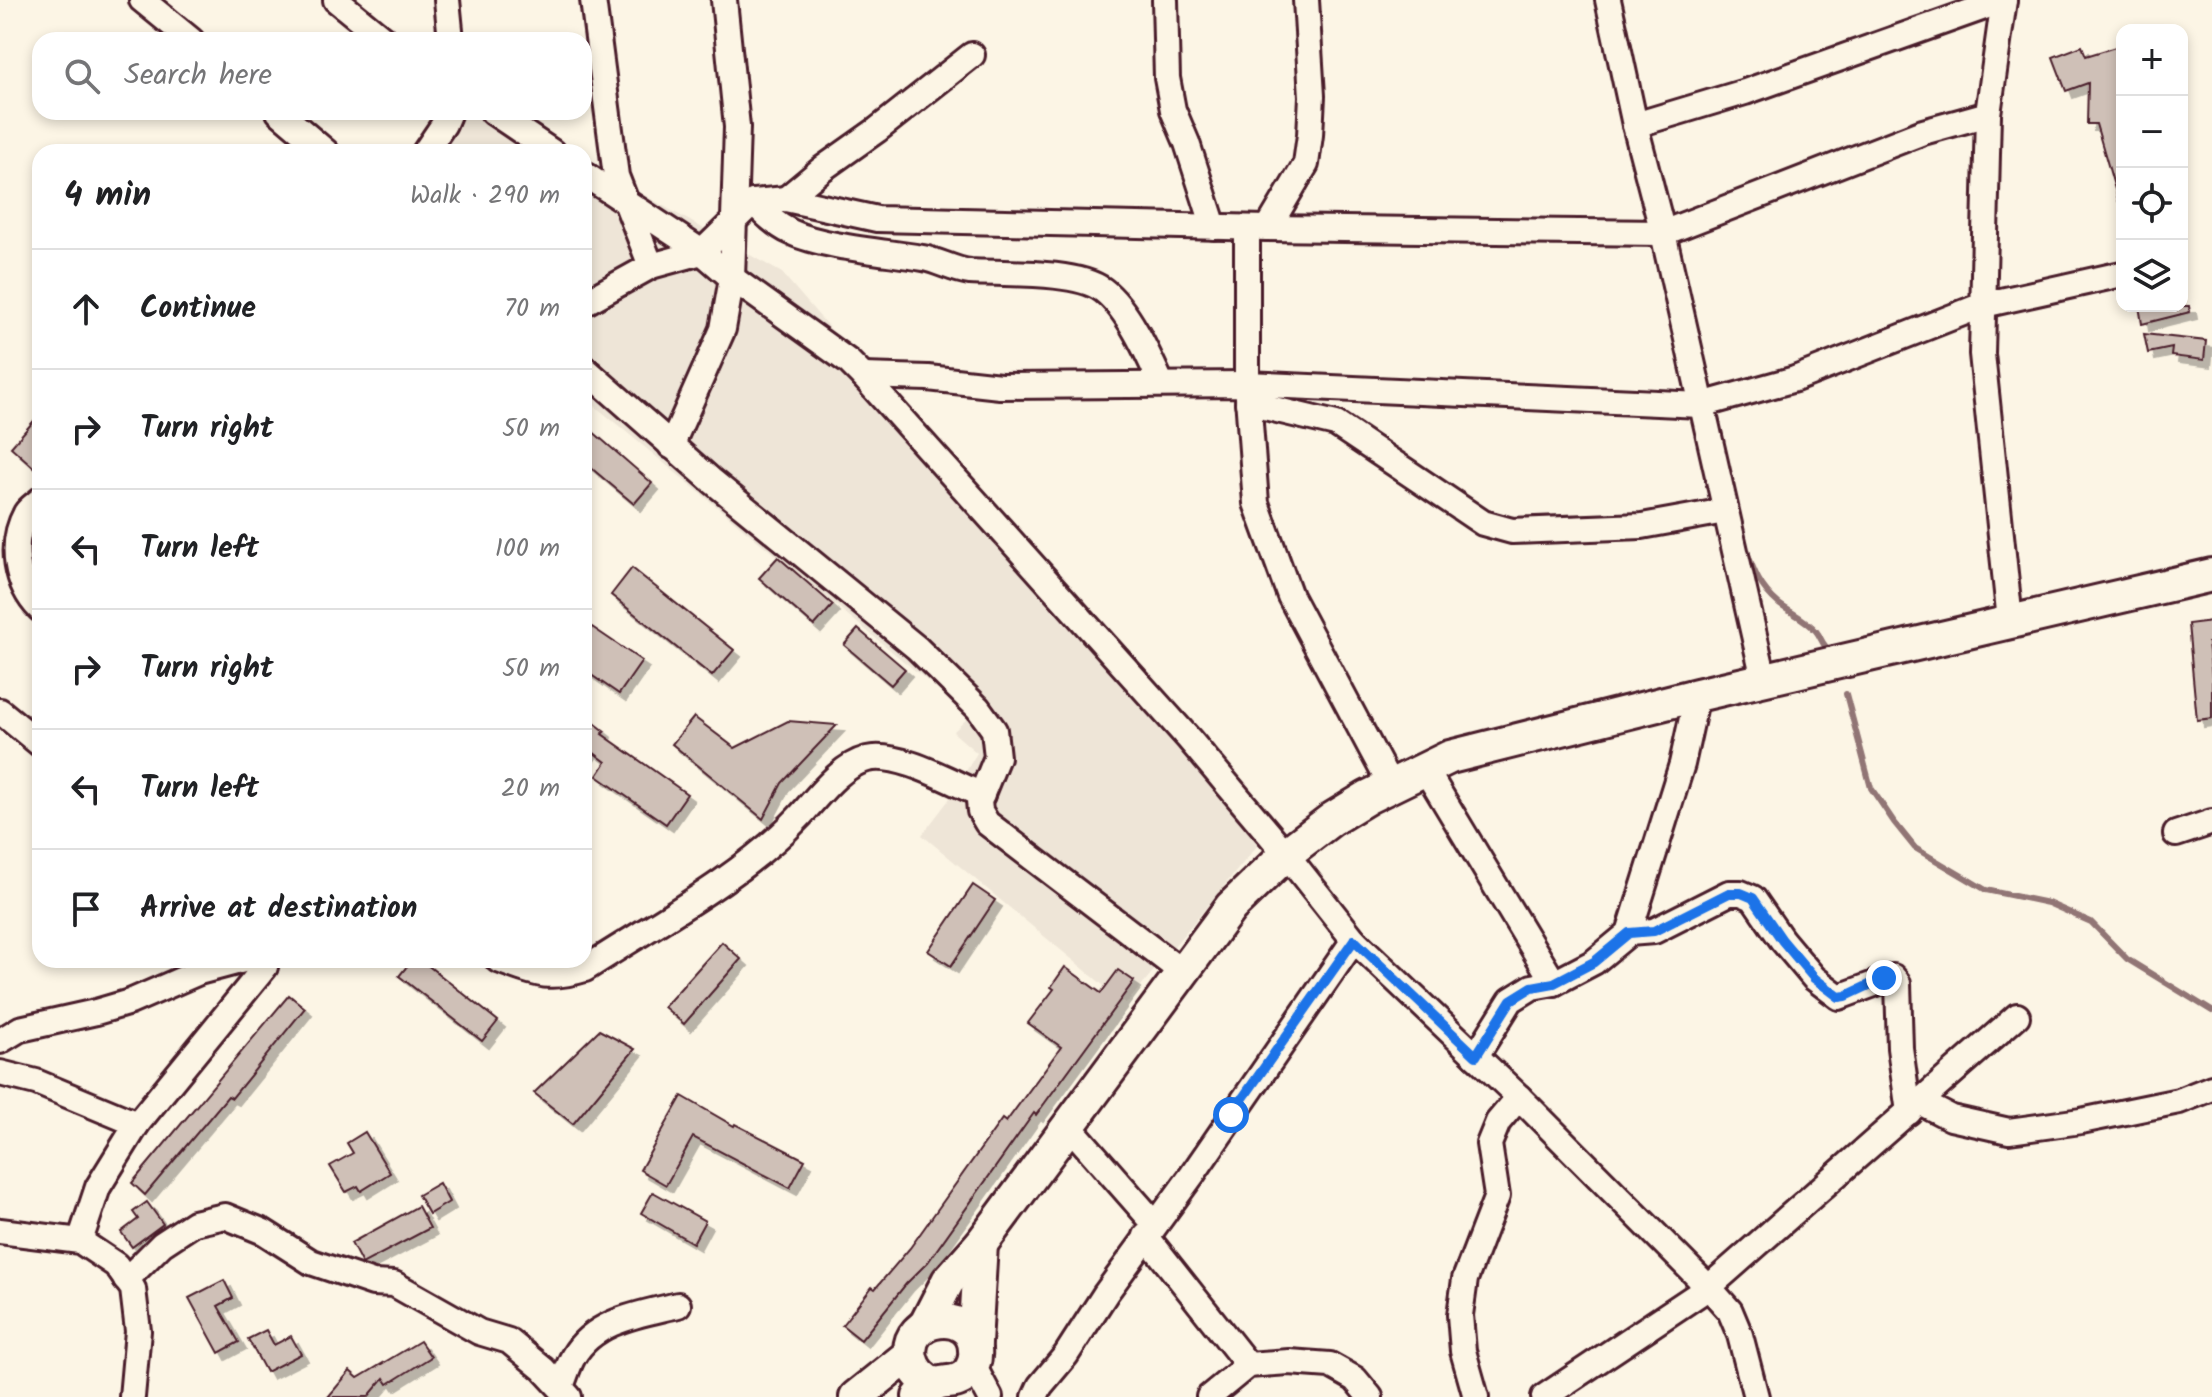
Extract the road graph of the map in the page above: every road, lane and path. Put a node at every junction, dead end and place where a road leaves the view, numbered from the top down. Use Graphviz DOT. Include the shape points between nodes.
graph roads {
  1 [pos="142,0"];
  2 [pos="336,0"];
  3 [pos="447,0"];
  4 [pos="593,0"];
  5 [pos="724,0"];
  6 [pos="1165,0"];
  7 [pos="1306,0"];
  8 [pos="1608,0"];
  9 [pos="2004,0"];
  10 [pos="181,32"];
  11 [pos="375,32"];
  12 [pos="450,32"];
  13 [pos="972,55"];
  14 [pos="1988,114"];
  15 [pos="288,120"];
  16 [pos="446,120"];
  17 [pos="505,120"];
  18 [pos="1635,125"];
  19 [pos="317,144"];
  20 [pos="430,144"];
  21 [pos="540,144"];
  22 [pos="592,179"];
  23 [pos="786,199"];
  24 [pos="624,201"];
  25 [pos="744,210"];
  26 [pos="1214,227"];
  27 [pos="1258,228"];
  28 [pos="1663,233"];
  29 [pos="702,252"];
  30 [pos="651,266"];
  31 [pos="2116,275"];
  32 [pos="732,278"];
  33 [pos="592,299"];
  34 [pos="1983,305"];
  35 [pos="592,375"];
  36 [pos="863,376"];
  37 [pos="1161,383"];
  38 [pos="1247,393"];
  39 [pos="1701,405"];
  40 [pos="671,446"];
  41 [pos="32,506"];
  42 [pos="1725,511"];
  43 [pos="2212,575"];
  44 [pos="32,597"];
  45 [pos="2010,621"];
  46 [pos="1764,679"];
  47 [pos="1697,695"];
  48 [pos="0,711"];
  49 [pos="32,737"];
  50 [pos="1425,769"];
  51 [pos="1391,786"];
  52 [pos="982,795"];
  53 [pos="2212,822"];
  54 [pos="2176,834"];
  55 [pos="1286,854"];
  56 [pos="1629,933"];
  57 [pos="1354,940"];
  58 [pos="592,964"];
  59 [pos="214,968"];
  60 [pos="264,968"];
  61 [pos="520,968"];
  62 [pos="587,968"];
  63 [pos="1182,972"];
  64 [pos="1554,983"];
  65 [pos="2017,1016"];
  66 [pos="0,1041"];
  67 [pos="1476,1056"];
  68 [pos="0,1073"];
  69 [pos="2212,1088"];
  70 [pos="1519,1097"];
  71 [pos="1914,1107"];
  72 [pos="137,1124"];
  73 [pos="1069,1126"];
  74 [pos="1150,1230"];
  75 [pos="0,1231"];
  76 [pos="80,1241"];
  77 [pos="981,1244"];
  78 [pos="126,1280"];
  79 [pos="1709,1287"];
  80 [pos="678,1305"];
  81 [pos="926,1324"];
  82 [pos="910,1354"];
  83 [pos="974,1354"];
  84 [pos="1248,1365"];
  85 [pos="941,1391"];
  86 [pos="565,1392"];
  87 [pos="132,1397"];
  88 [pos="856,1397"];
  89 [pos="990,1397"];
  90 [pos="1035,1397"];
  91 [pos="1209,1397"];
  92 [pos="1370,1397"];
  93 [pos="1476,1397"];
  94 [pos="1544,1397"];
  95 [pos="1756,1397"];
  1 -- 10 [label="street"];
  2 -- 11 [label="street"];
  3 -- 12 [label="street"];
  4 -- 24 [label="street" via="616,176"];
  5 -- 25 [label="street"];
  6 -- 26 [label="street" via="1173,110"];
  7 -- 27 [label="street" via="1312,96 1306,164"];
  8 -- 18 [label="street"];
  9 -- 14 [label="street"];
  9 -- 18 [label="street" via="1745,92"];
  13 -- 23 [label="street"];
  14 -- 28 [label="street" via="1923,132"];
  14 -- 34 [label="street"];
  15 -- 19 [label="street"];
  16 -- 20 [label="street"];
  17 -- 21 [label="street"];
  18 -- 28 [label="street"];
  22 -- 24 [label="street"];
  23 -- 25 [label="street"];
  23 -- 26 [label="street" via="877,219"];
  24 -- 29 [label="street"];
  24 -- 30 [label="street"];
  25 -- 29 [label="street"];
  25 -- 32 [label="street"];
  25 -- 37 [label="street" via="793,233 834,243 928,259 968,272 1040,275 1099,287 1130,325"];
  26 -- 27 [label="street"];
  27 -- 28 [label="street"];
  27 -- 38 [label="street"];
  28 -- 39 [label="street"];
  29 -- 30 [label="street"];
  29 -- 32 [label="street"];
  30 -- 33 [label="street"];
  31 -- 34 [label="street"];
  32 -- 36 [label="street"];
  32 -- 40 [label="street" via="723,329"];
  34 -- 39 [label="street" via="1795,379"];
  34 -- 45 [label="street" via="1984,383"];
  35 -- 40 [label="street"];
  36 -- 37 [label="street" via="1000,386"];
  36 -- 55 [label="street"];
  37 -- 38 [label="street"];
  38 -- 39 [label="street"];
  38 -- 42 [label="street" via="1336,424 1483,523 1512,531 1642,526"];
  38 -- 51 [label="street" via="1256,503 1290,596"];
  39 -- 42 [label="street"];
  40 -- 52 [label="street" via="917,648 978,708 994,730 997,757"];
  41 -- 44 [label="street" via="17,546 19,578"];
  42 -- 46 [label="street"];
  43 -- 45 [label="main road"];
  45 -- 46 [label="main road"];
  46 -- 47 [label="main road"];
  47 -- 50 [label="main road" via="1463,754"];
  47 -- 56 [label="street" via="1682,764"];
  48 -- 49 [label="street"];
  50 -- 51 [label="main road"];
  50 -- 64 [label="street"];
  51 -- 55 [label="main road" via="1332,819"];
  52 -- 58 [label="street" via="914,766 887,758 866,759 841,774 752,859"];
  52 -- 63 [label="street" via="980,811 987,823"];
  53 -- 54 [label="street"];
  55 -- 57 [label="street"];
  55 -- 63 [label="main road" via="1231,907"];
  56 -- 64 [label="street" via="1594,962"];
  56 -- 71 [label="street" via="1654,931 1729,893 1741,893 1753,898 1814,978 1839,997 1893,977 1898,983 1900,1048"];
  57 -- 67 [label="street"];
  57 -- 74 [label="street"];
  59 -- 66 [label="street" via="130,1002 20,1029"];
  60 -- 72 [label="street"];
  61 -- 62 [label="street" via="542,976"];
  63 -- 73 [label="main road"];
  64 -- 67 [label="street" via="1532,987 1511,1000"];
  65 -- 71 [label="street"];
  67 -- 70 [label="street"];
  68 -- 72 [label="street" via="36,1082"];
  69 -- 71 [label="street" via="2179,1101 2009,1131"];
  70 -- 79 [label="street"];
  70 -- 93 [label="street" via="1498,1122 1489,1144 1497,1196 1463,1291 1463,1351"];
  71 -- 79 [label="street"];
  72 -- 76 [label="street" via="98,1187"];
  73 -- 74 [label="street"];
  73 -- 77 [label="main road"];
  74 -- 84 [label="street"];
  74 -- 90 [label="street"];
  75 -- 76 [label="street"];
  76 -- 78 [label="street" via="116,1265"];
  77 -- 81 [label="main road" via="948,1281"];
  77 -- 83 [label="main road"];
  78 -- 86 [label="street" via="183,1230 225,1216 264,1232 311,1262 373,1283 394,1284 479,1332 509,1341"];
  78 -- 87 [label="street" via="133,1289 138,1331"];
  79 -- 94 [label="street"];
  79 -- 95 [label="street" via="1730,1311"];
  80 -- 86 [label="street" via="618,1320 591,1336 573,1356"];
  81 -- 82 [label="main road" via="914,1337"];
  81 -- 83 [label="main road" via="945,1320 964,1326"];
  82 -- 85 [label="main road" via="915,1370"];
  82 -- 88 [label="main road"];
  83 -- 85 [label="main road" via="966,1375"];
  83 -- 89 [label="street"];
  84 -- 91 [label="street"];
  84 -- 92 [label="street" via="1330,1365 1355,1379"];
}
